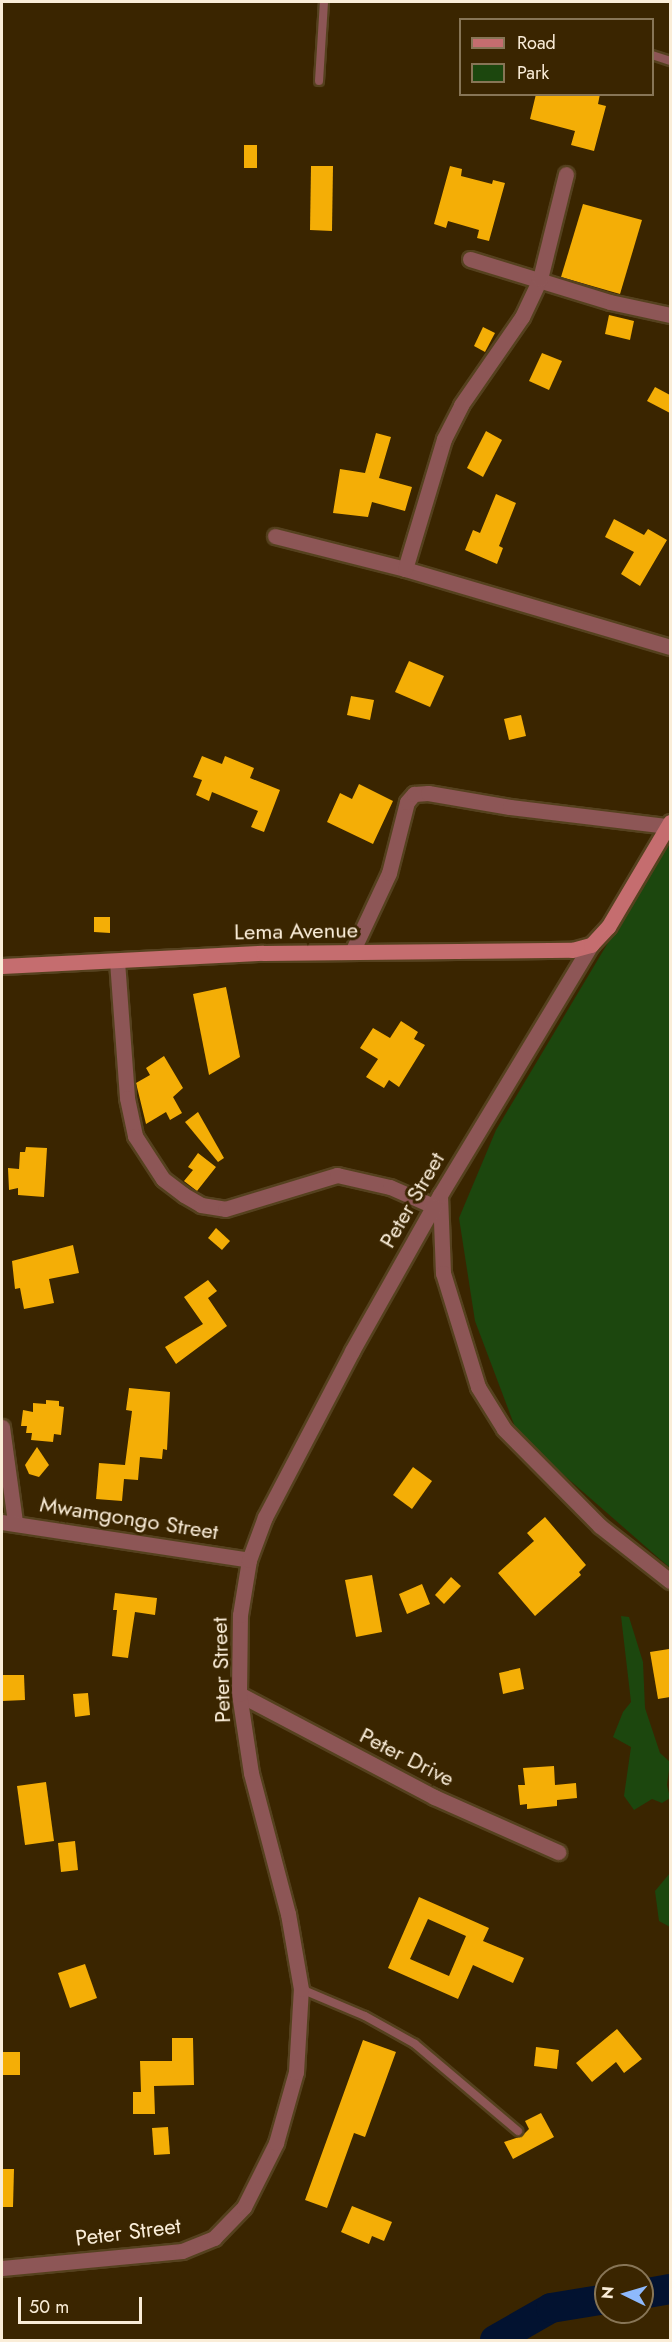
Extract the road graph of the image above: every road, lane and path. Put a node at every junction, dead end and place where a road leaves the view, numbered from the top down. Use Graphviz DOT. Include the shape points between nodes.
graph roads {
  1 [pos="324,2"];
  2 [pos="654,56"];
  3 [pos="670,60"];
  4 [pos="319,81"];
  5 [pos="567,174"];
  6 [pos="470,259"];
  7 [pos="540,279"];
  8 [pos="670,315"];
  9 [pos="275,536"];
  10 [pos="405,569"];
  11 [pos="670,647"];
  12 [pos="669,824"];
  13 [pos="591,945"];
  14 [pos="352,952"];
  15 [pos="117,961"];
  16 [pos="2,966"];
  17 [pos="436,1200"];
  18 [pos="2,1427"];
  19 [pos="8,1522"];
  20 [pos="249,1560"];
  21 [pos="670,1581"];
  22 [pos="239,1695"];
  23 [pos="558,1852"];
  24 [pos="301,1989"];
  25 [pos="518,2131"];
  26 [pos="2,2268"];
  1 -- 4 [label="lane"];
  2 -- 3 [label="lane"];
  5 -- 7 [label="street"];
  6 -- 7 [label="street"];
  7 -- 8 [label="street"];
  7 -- 10 [label="street" via="522,317 461,405 444,438"];
  9 -- 10 [label="street"];
  10 -- 11 [label="street"];
  12 -- 13 [label="main road" via="608,927"];
  12 -- 14 [label="street" via="510,807 428,793 414,795 408,802 389,873"];
  13 -- 14 [label="main road, Lema Avenue" via="547,951"];
  13 -- 17 [label="street, Peter Street"];
  14 -- 15 [label="main road, Lema Avenue"];
  15 -- 16 [label="main road, Lema Avenue"];
  15 -- 17 [label="street" via="126,1088 135,1136 151,1164 177,1190 201,1205 225,1209 337,1175"];
  17 -- 20 [label="street, Peter Street" via="265,1517"];
  17 -- 21 [label="street" via="443,1273 478,1387 504,1429 600,1526"];
  18 -- 19 [label="street"];
  19 -- 20 [label="street, Mwamgongo Street"];
  20 -- 22 [label="street, Peter Street" via="240,1615"];
  22 -- 23 [label="street, Peter Drive" via="434,1797"];
  22 -- 24 [label="street, Peter Street" via="251,1773 288,1914"];
  24 -- 25 [label="lane" via="365,2016 415,2044"];
  24 -- 26 [label="street, Peter Street" via="296,2072 276,2143 244,2207 214,2238 182,2251"];
}
